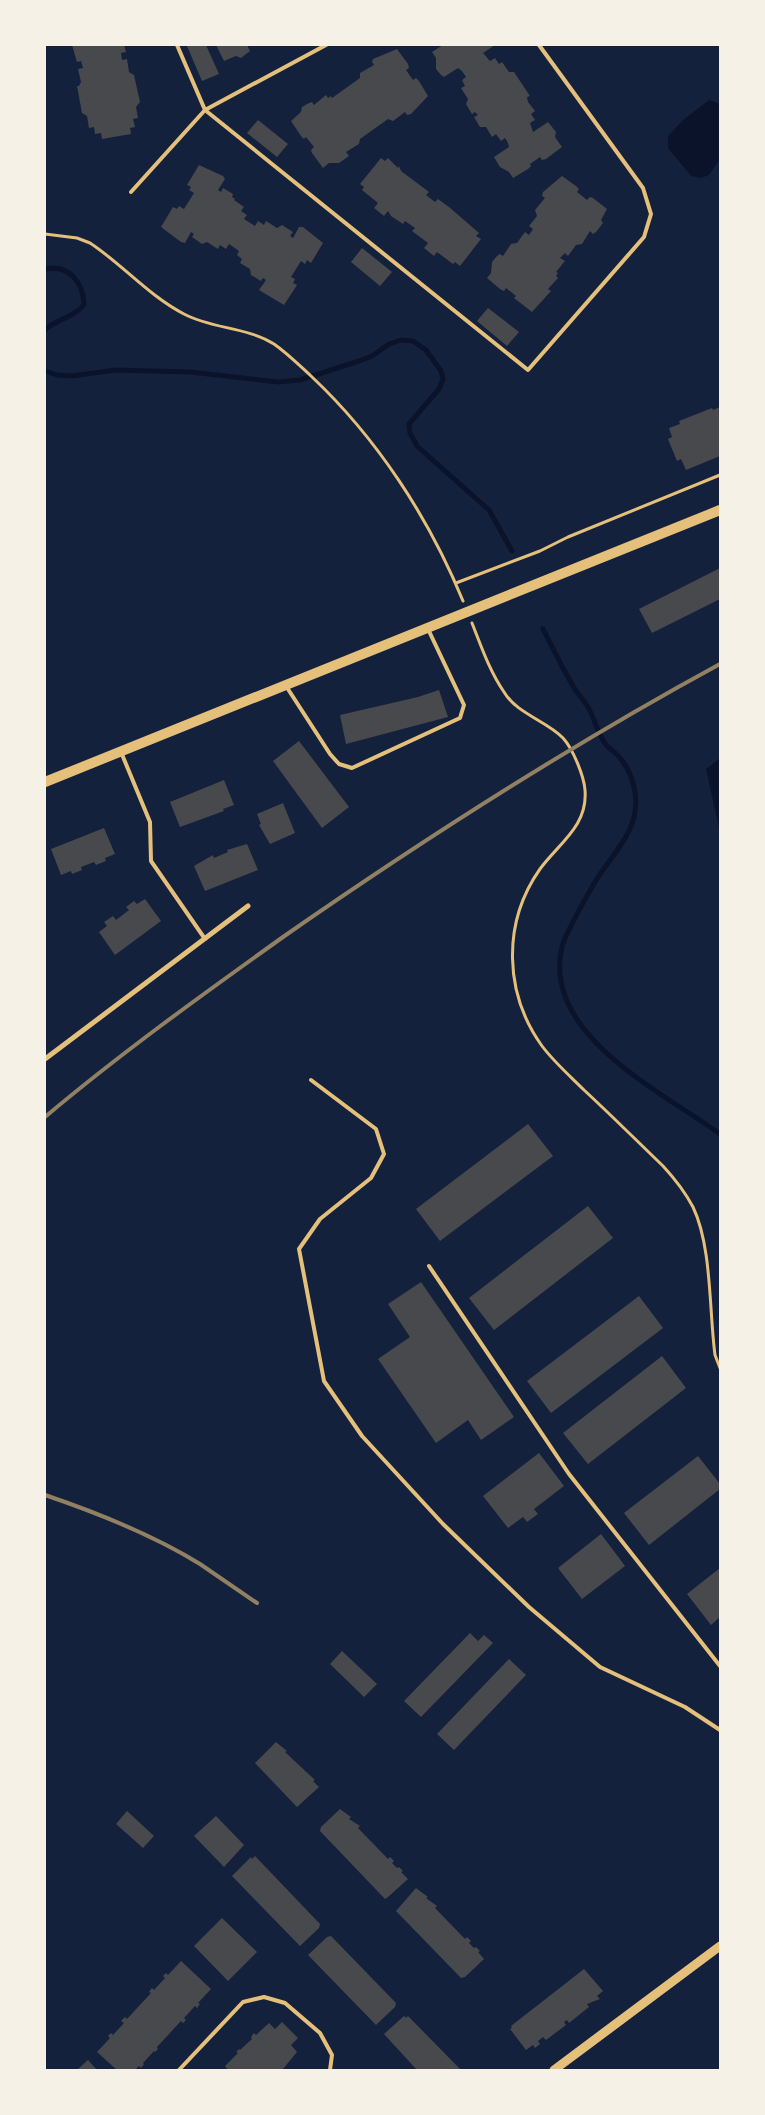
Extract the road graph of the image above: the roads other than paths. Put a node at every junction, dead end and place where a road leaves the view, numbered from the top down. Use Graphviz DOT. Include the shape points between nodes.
graph roads {
  1 [pos="177,45"];
  2 [pos="326,45"];
  3 [pos="539,45"];
  4 [pos="204,110"];
  5 [pos="131,192"];
  6 [pos="720,510"];
  7 [pos="427,628"];
  8 [pos="286,686"];
  9 [pos="121,752"];
  10 [pos="45,782"];
  11 [pos="248,906"];
  12 [pos="205,938"];
  13 [pos="46,1057"];
  14 [pos="311,1080"];
  15 [pos="429,1266"];
  16 [pos="720,1666"];
  17 [pos="720,1730"];
  18 [pos="720,1946"];
  19 [pos="179,2070"];
  20 [pos="330,2070"];
  21 [pos="554,2070"];
  1 -- 4 [label="lane"];
  2 -- 4 [label="lane"];
  3 -- 4 [label="lane" via="643,188 651,214 644,237 528,370"];
  4 -- 5 [label="lane"];
  6 -- 7 [label="main road"];
  7 -- 8 [label="main road"];
  7 -- 8 [label="lane" via="464,705 460,718 352,768 339,764 330,754"];
  8 -- 9 [label="main road"];
  9 -- 10 [label="main road"];
  9 -- 12 [label="lane" via="150,822 151,861"];
  11 -- 12 [label="street"];
  12 -- 13 [label="street"];
  14 -- 17 [label="lane" via="376,1129 384,1154 371,1178 320,1219 299,1249 324,1381 362,1436 443,1524 529,1607 600,1667 685,1707"];
  15 -- 16 [label="lane" via="569,1474"];
  18 -- 21 [label="street"];
  19 -- 20 [label="lane" via="243,2002 264,1997 285,2003 320,2033 332,2055"];
}
